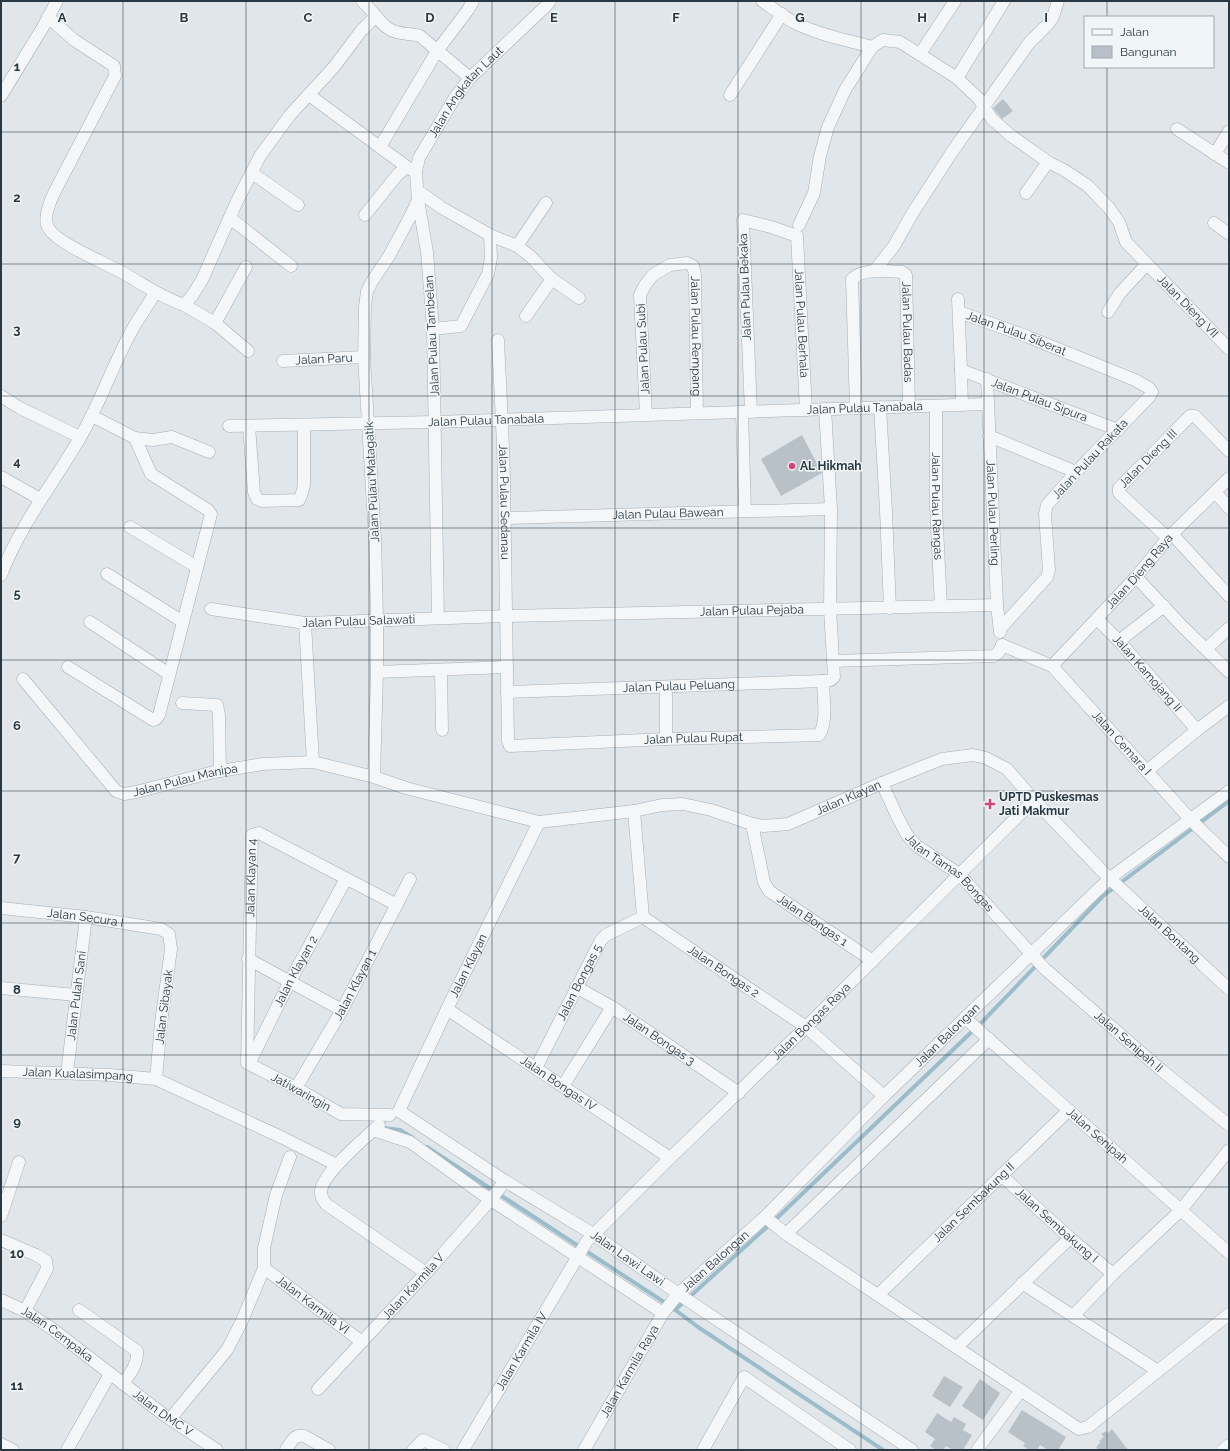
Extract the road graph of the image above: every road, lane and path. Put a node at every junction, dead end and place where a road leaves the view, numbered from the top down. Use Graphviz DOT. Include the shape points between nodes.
graph roads {
  1 [pos="57,1"];
  2 [pos="362,1"];
  3 [pos="473,1"];
  4 [pos="550,1"];
  5 [pos="762,1"];
  6 [pos="955,1"];
  7 [pos="1004,1"];
  8 [pos="1058,1"];
  9 [pos="782,14"];
  10 [pos="376,16"];
  11 [pos="48,17"];
  12 [pos="872,47"];
  13 [pos="437,51"];
  14 [pos="920,54"];
  15 [pos="470,78"];
  16 [pos="957,78"];
  17 [pos="309,95"];
  18 [pos="730,95"];
  19 [pos="1,96"];
  20 [pos="984,108"];
  21 [pos="1177,129"];
  22 [pos="1229,131"];
  23 [pos="380,147"];
  24 [pos="1215,154"];
  25 [pos="1048,162"];
  26 [pos="1229,163"];
  27 [pos="412,169"];
  28 [pos="252,173"];
  29 [pos="1026,193"];
  30 [pos="418,196"];
  31 [pos="546,203"];
  32 [pos="298,205"];
  33 [pos="365,215"];
  34 [pos="230,218"];
  35 [pos="1214,222"];
  36 [pos="798,231"];
  37 [pos="1229,234"];
  38 [pos="490,235"];
  39 [pos="517,246"];
  40 [pos="687,263"];
  41 [pos="1147,264"];
  42 [pos="291,266"];
  43 [pos="246,267"];
  44 [pos="874,271"];
  45 [pos="552,279"];
  46 [pos="156,293"];
  47 [pos="579,298"];
  48 [pos="958,299"];
  49 [pos="184,305"];
  50 [pos="959,312"];
  51 [pos="1108,312"];
  52 [pos="526,316"];
  53 [pos="215,323"];
  54 [pos="433,329"];
  55 [pos="498,340"];
  56 [pos="1229,350"];
  57 [pos="248,351"];
  58 [pos="364,357"];
  59 [pos="283,361"];
  60 [pos="962,370"];
  61 [pos="987,379"];
  62 [pos="1,396"];
  63 [pos="1149,397"];
  64 [pos="987,404"];
  65 [pos="962,405"];
  66 [pos="909,406"];
  67 [pos="936,406"];
  68 [pos="856,408"];
  69 [pos="880,408"];
  70 [pos="825,409"];
  71 [pos="806,410"];
  72 [pos="746,412"];
  73 [pos="697,413"];
  74 [pos="646,415"];
  75 [pos="92,416"];
  76 [pos="502,420"];
  77 [pos="435,422"];
  78 [pos="368,423"];
  79 [pos="304,425"];
  80 [pos="229,426"];
  81 [pos="249,426"];
  82 [pos="1118,430"];
  83 [pos="989,436"];
  84 [pos="80,437"];
  85 [pos="135,438"];
  86 [pos="1229,451"];
  87 [pos="209,452"];
  88 [pos="1076,472"];
  89 [pos="1,477"];
  90 [pos="1229,478"];
  91 [pos="1215,492"];
  92 [pos="40,499"];
  93 [pos="1229,508"];
  94 [pos="831,509"];
  95 [pos="745,511"];
  96 [pos="505,518"];
  97 [pos="130,527"];
  98 [pos="1170,536"];
  99 [pos="197,567"];
  100 [pos="107,574"];
  101 [pos="1,575"];
  102 [pos="1136,577"];
  103 [pos="1229,596"];
  104 [pos="997,605"];
  105 [pos="942,606"];
  106 [pos="1164,606"];
  107 [pos="890,608"];
  108 [pos="211,609"];
  109 [pos="830,609"];
  110 [pos="507,616"];
  111 [pos="438,618"];
  112 [pos="1097,619"];
  113 [pos="377,621"];
  114 [pos="90,622"];
  115 [pos="183,622"];
  116 [pos="305,623"];
  117 [pos="1229,628"];
  118 [pos="1000,629"];
  119 [pos="1119,641"];
  120 [pos="1002,646"];
  121 [pos="1206,649"];
  122 [pos="833,661"];
  123 [pos="507,666"];
  124 [pos="1052,666"];
  125 [pos="68,667"];
  126 [pos="441,670"];
  127 [pos="377,672"];
  128 [pos="1229,672"];
  129 [pos="170,674"];
  130 [pos="24,679"];
  131 [pos="823,681"];
  132 [pos="666,688"];
  133 [pos="507,692"];
  134 [pos="182,703"];
  135 [pos="1229,706"];
  136 [pos="442,730"];
  137 [pos="1197,730"];
  138 [pos="666,739"];
  139 [pos="514,746"];
  140 [pos="313,762"];
  141 [pos="220,771"];
  142 [pos="1147,771"];
  143 [pos="374,777"];
  144 [pos="882,782"];
  145 [pos="1229,791"];
  146 [pos="1034,800"];
  147 [pos="634,811"];
  148 [pos="539,822"];
  149 [pos="1194,823"];
  150 [pos="752,824"];
  151 [pos="1229,857"];
  152 [pos="959,874"];
  153 [pos="346,879"];
  154 [pos="410,879"];
  155 [pos="1115,883"];
  156 [pos="397,905"];
  157 [pos="1,908"];
  158 [pos="86,917"];
  159 [pos="643,917"];
  160 [pos="169,934"];
  161 [pos="1034,957"];
  162 [pos="248,959"];
  163 [pos="873,961"];
  164 [pos="290,981"];
  165 [pos="1,988"];
  166 [pos="576,988"];
  167 [pos="1229,989"];
  168 [pos="76,995"];
  169 [pos="612,1007"];
  170 [pos="447,1009"];
  171 [pos="342,1010"];
  172 [pos="969,1021"];
  173 [pos="806,1027"];
  174 [pos="987,1038"];
  175 [pos="247,1062"];
  176 [pos="536,1068"];
  177 [pos="1,1071"];
  178 [pos="67,1073"];
  179 [pos="156,1079"];
  180 [pos="563,1086"];
  181 [pos="296,1088"];
  182 [pos="739,1093"];
  183 [pos="884,1096"];
  184 [pos="1069,1110"];
  185 [pos="395,1113"];
  186 [pos="1229,1125"];
  187 [pos="373,1130"];
  188 [pos="1229,1150"];
  189 [pos="290,1157"];
  190 [pos="670,1158"];
  191 [pos="19,1162"];
  192 [pos="336,1165"];
  193 [pos="1000,1175"];
  194 [pos="497,1192"];
  195 [pos="1181,1210"];
  196 [pos="1,1216"];
  197 [pos="766,1218"];
  198 [pos="782,1231"];
  199 [pos="590,1238"];
  200 [pos="1070,1238"];
  201 [pos="1,1240"];
  202 [pos="1229,1253"];
  203 [pos="579,1254"];
  204 [pos="264,1268"];
  205 [pos="426,1273"];
  206 [pos="1113,1274"];
  207 [pos="1022,1283"];
  208 [pos="878,1294"];
  209 [pos="1,1300"];
  210 [pos="672,1303"];
  211 [pos="79,1310"];
  212 [pos="25,1311"];
  213 [pos="1229,1314"];
  214 [pos="1072,1316"];
  215 [pos="362,1342"];
  216 [pos="957,1347"];
  217 [pos="1158,1371"];
  218 [pos="110,1374"];
  219 [pos="123,1384"];
  220 [pos="318,1389"];
  221 [pos="1022,1390"];
  222 [pos="170,1419"];
  223 [pos="1,1444"];
  224 [pos="289,1445"];
  225 [pos="1229,1446"];
  226 [pos="13,1450"];
  227 [pos="67,1450"];
  228 [pos="216,1450"];
  229 [pos="329,1450"];
  230 [pos="413,1450"];
  231 [pos="444,1450"];
  232 [pos="463,1450"];
  233 [pos="584,1450"];
  234 [pos="703,1450"];
  235 [pos="850,1450"];
  236 [pos="912,1450"];
  237 [pos="977,1450"];
  238 [pos="1224,1450"];
  1 -- 11 [label="street"];
  2 -- 10 [label="street"];
  3 -- 13 [label="street"];
  4 -- 15 [label="street, Jalan Angkatan Laut"];
  5 -- 9 [label="street"];
  6 -- 14 [label="street"];
  7 -- 16 [label="street"];
  8 -- 20 [label="street" via="1054,17 1029,43"];
  9 -- 12 [label="street" via="813,30"];
  9 -- 18 [label="street"];
  10 -- 13 [label="street" via="388,29 420,36"];
  10 -- 17 [label="street"];
  11 -- 19 [label="street"];
  11 -- 46 [label="street" via="74,40 114,66 115,70 115,76 49,205 46,220 48,229 60,239"];
  12 -- 14 [label="street, Jalan Dieng VII" via="883,40 900,42"];
  12 -- 36 [label="street" via="845,90 828,127 814,193"];
  13 -- 15 [label="street"];
  13 -- 23 [label="street"];
  14 -- 16 [label="street, Jalan Dieng VII"];
  15 -- 27 [label="street, Jalan Angkatan Laut" via="431,135"];
  16 -- 20 [label="street, Jalan Dieng VII" via="979,99"];
  17 -- 23 [label="street"];
  17 -- 28 [label="street" via="276,132"];
  20 -- 25 [label="street, Jalan Dieng VII" via="1010,135"];
  20 -- 44 [label="street" via="952,152 894,246"];
  21 -- 24 [label="street"];
  22 -- 24 [label="street"];
  23 -- 27 [label="street"];
  24 -- 26 [label="street"];
  25 -- 29 [label="street"];
  25 -- 41 [label="street, Jalan Dieng VII" via="1064,170 1099,196 1119,222 1126,242"];
  27 -- 30 [label="street, Jalan Angkatan Laut"];
  27 -- 33 [label="street" via="398,174"];
  28 -- 32 [label="street"];
  28 -- 34 [label="street" via="236,201"];
  30 -- 38 [label="street"];
  30 -- 54 [label="street, Jalan Pulau Tambelan" via="427,252"];
  30 -- 58 [label="street, Jalan Pulau Matagatik" via="410,217 367,292"];
  31 -- 39 [label="street"];
  34 -- 42 [label="street"];
  34 -- 49 [label="street" via="202,280"];
  35 -- 37 [label="street"];
  36 -- 71 [label="street, Jalan Pulau Berhala"];
  36 -- 72 [label="street, Jalan Pulau Bekaka" via="742,220"];
  38 -- 39 [label="street"];
  38 -- 54 [label="street" via="491,258 488,274 462,326"];
  39 -- 45 [label="street"];
  40 -- 73 [label="street, Jalan Pulau Rempang" via="693,266 695,274"];
  40 -- 74 [label="street, Jalan Pulau Subi" via="670,266 653,275 640,295"];
  41 -- 51 [label="street" via="1120,293"];
  41 -- 56 [label="street, Jalan Dieng VII"];
  43 -- 53 [label="street"];
  44 -- 66 [label="street, Jalan Pulau Badas" via="906,274"];
  44 -- 68 [label="street, Jalan Pulau Badas" via="852,279"];
  45 -- 47 [label="street"];
  45 -- 52 [label="street"];
  46 -- 49 [label="street"];
  46 -- 75 [label="street" via="129,334"];
  48 -- 50 [label="street"];
  49 -- 53 [label="street"];
  50 -- 60 [label="street, Jalan Pulau Siberat"];
  50 -- 63 [label="street, Jalan Pulau Siberat" via="1135,380 1149,388 1152,392"];
  53 -- 57 [label="street"];
  54 -- 77 [label="street, Jalan Pulau Tambelan"];
  55 -- 76 [label="street, Jalan Pulau Sedanau"];
  58 -- 59 [label="street, Jalan Paru"];
  58 -- 78 [label="street, Jalan Pulau Matagatik"];
  60 -- 61 [label="street, Jalan Pulau Sipura"];
  60 -- 65 [label="street, Jalan Pulau Siberat"];
  61 -- 64 [label="street, Jalan Pulau Perling"];
  61 -- 82 [label="street, Jalan Pulau Sipura"];
  62 -- 84 [label="street"];
  63 -- 82 [label="street, Jalan Pulau Rakata"];
  64 -- 65 [label="street, Jalan Pulau Tanabala"];
  64 -- 83 [label="street, Jalan Pulau Perling"];
  65 -- 67 [label="street, Jalan Pulau Tanabala"];
  66 -- 67 [label="street, Jalan Pulau Tanabala"];
  66 -- 69 [label="street, Jalan Pulau Tanabala"];
  67 -- 105 [label="street, Jalan Pulau Rangas" via="936,508"];
  68 -- 69 [label="street, Jalan Pulau Tanabala"];
  68 -- 70 [label="street, Jalan Pulau Tanabala"];
  69 -- 107 [label="street"];
  70 -- 71 [label="street, Jalan Pulau Tanabala"];
  70 -- 94 [label="street"];
  71 -- 72 [label="street, Jalan Pulau Tanabala"];
  72 -- 73 [label="street, Jalan Pulau Tanabala"];
  72 -- 95 [label="street"];
  73 -- 74 [label="street, Jalan Pulau Tanabala"];
  74 -- 76 [label="street, Jalan Pulau Tanabala"];
  75 -- 84 [label="street"];
  75 -- 85 [label="street"];
  76 -- 77 [label="street, Jalan Pulau Tanabala"];
  76 -- 96 [label="street, Jalan Pulau Sedanau"];
  77 -- 78 [label="street, Jalan Pulau Tanabala"];
  77 -- 111 [label="street, Jalan Pulau Tambelan"];
  78 -- 79 [label="street, Jalan Pulau Tanabala"];
  78 -- 113 [label="street, Jalan Pulau Matagatik"];
  79 -- 81 [label="street, Jalan Pulau Tanabala"];
  79 -- 81 [label="street" via="304,485 299,500 262,501 257,499 254,492"];
  80 -- 81 [label="street, Jalan Pulau Tanabala"];
  82 -- 88 [label="street, Jalan Pulau Rakata"];
  83 -- 88 [label="street"];
  83 -- 104 [label="street, Jalan Pulau Perling"];
  84 -- 92 [label="street"];
  85 -- 87 [label="street" via="153,440 172,437"];
  85 -- 99 [label="street" via="151,474 211,514"];
  86 -- 98 [label="street, Jalan Dieng III" via="1195,416 1190,416 1119,488 1118,493"];
  88 -- 118 [label="street, Jalan Pulau Rakata" via="1048,505 1045,514 1049,570 1047,577"];
  89 -- 92 [label="street"];
  90 -- 91 [label="street, Jalan Dieng Raya"];
  91 -- 93 [label="street"];
  91 -- 98 [label="street, Jalan Dieng Raya"];
  92 -- 101 [label="street" via="20,532"];
  94 -- 95 [label="street, Jalan Pulau Bawean"];
  94 -- 109 [label="street"];
  95 -- 96 [label="street, Jalan Pulau Bawean"];
  96 -- 110 [label="street, Jalan Pulau Sedanau"];
  97 -- 99 [label="street"];
  98 -- 102 [label="street, Jalan Dieng Raya"];
  98 -- 103 [label="street"];
  99 -- 115 [label="street"];
  100 -- 115 [label="street"];
  102 -- 106 [label="street"];
  102 -- 112 [label="street, Jalan Dieng Raya"];
  104 -- 105 [label="street, Jalan Pulau Pejaba"];
  104 -- 118 [label="street, Jalan Pulau Perling"];
  105 -- 107 [label="street, Jalan Pulau Pejaba"];
  106 -- 119 [label="street"];
  106 -- 121 [label="street"];
  107 -- 109 [label="street, Jalan Pulau Pejaba"];
  108 -- 116 [label="street, Jalan Pulau Salawati"];
  109 -- 110 [label="street, Jalan Pulau Pejaba"];
  109 -- 122 [label="street"];
  110 -- 111 [label="street, Jalan Pulau Salawati"];
  110 -- 123 [label="street, Jalan Pulau Sedanau"];
  111 -- 113 [label="street, Jalan Pulau Salawati"];
  112 -- 119 [label="street, Jalan Kamojang II"];
  112 -- 124 [label="street, Jalan Dieng Raya"];
  113 -- 116 [label="street, Jalan Pulau Salawati"];
  113 -- 127 [label="street, Jalan Pulau Matagatik"];
  114 -- 129 [label="street"];
  115 -- 129 [label="street"];
  116 -- 140 [label="street"];
  117 -- 121 [label="street"];
  118 -- 120 [label="street, Jalan Pulau Perling"];
  119 -- 137 [label="street, Jalan Kamojang II"];
  120 -- 122 [label="street" via="994,656"];
  120 -- 124 [label="street, Jalan Cemara I"];
  121 -- 128 [label="street"];
  122 -- 131 [label="street" via="834,677 830,681"];
  123 -- 126 [label="street"];
  123 -- 133 [label="street, Jalan Pulau Sedanau"];
  124 -- 142 [label="street, Jalan Cemara I"];
  125 -- 129 [label="street" via="153,720 159,715"];
  126 -- 127 [label="street"];
  126 -- 136 [label="street"];
  127 -- 143 [label="street, Jalan Pulau Matagatik"];
  130 -- 141 [label="street, Jalan Pulau Manipa" via="116,791 124,794 136,792"];
  131 -- 132 [label="street, Jalan Pulau Peluang"];
  131 -- 138 [label="street, Jalan Pulau Rupat" via="824,721 819,735"];
  132 -- 133 [label="street, Jalan Pulau Peluang"];
  132 -- 138 [label="street"];
  133 -- 139 [label="street, Jalan Pulau Sedanau" via="508,741 510,746"];
  134 -- 141 [label="street" via="217,705"];
  135 -- 137 [label="street"];
  137 -- 142 [label="street"];
  138 -- 139 [label="street, Jalan Pulau Rupat"];
  140 -- 141 [label="street, Jalan Pulau Manipa" via="263,764"];
  140 -- 143 [label="street, Jalan Pulau Manipa"];
  142 -- 149 [label="street, Jalan Cemara I"];
  143 -- 148 [label="street, Jalan Klayan" via="406,788"];
  144 -- 146 [label="street, Jalan Klayan" via="942,759 974,755 1007,769"];
  144 -- 150 [label="street, Jalan Klayan" via="788,824"];
  144 -- 152 [label="street, Jalan Tamas Bongas" via="907,835 917,846"];
  145 -- 149 [label="street, Jalan Balongan"];
  146 -- 152 [label="street, Jalan Bongas Raya"];
  146 -- 155 [label="street, Jalan Klayan"];
  147 -- 148 [label="street, Jalan Klayan"];
  147 -- 150 [label="street, Jalan Klayan" via="683,804 711,810"];
  147 -- 159 [label="street"];
  148 -- 170 [label="street, Jalan Klayan"];
  149 -- 151 [label="street, Jalan Cemara I"];
  149 -- 155 [label="street, Jalan Balongan"];
  150 -- 163 [label="street, Jalan Bongas 1" via="764,882 769,891"];
  152 -- 161 [label="street, Jalan Tamas Bongas"];
  152 -- 163 [label="street, Jalan Bongas Raya"];
  153 -- 156 [label="street, Jalan Klayan 4"];
  153 -- 162 [label="street, Jalan Klayan 4" via="259,833 252,835"];
  153 -- 164 [label="street, Jalan Klayan 2"];
  154 -- 156 [label="street, Jalan Klayan 1"];
  155 -- 161 [label="street, Jalan Balongan"];
  155 -- 167 [label="street, Jalan Bontang"];
  156 -- 171 [label="street, Jalan Klayan 1"];
  157 -- 158 [label="street, Jalan Secura I"];
  158 -- 160 [label="street, Jalan Secura I" via="161,929"];
  158 -- 168 [label="street, Jalan Pulah Sani"];
  159 -- 166 [label="street, Jalan Bongas 5" via="601,940"];
  159 -- 173 [label="street, Jalan Bongas 2"];
  160 -- 179 [label="street, Jalan Sibayak" via="171,949"];
  161 -- 172 [label="street, Jalan Balongan"];
  161 -- 186 [label="street, Jalan Senipah II" via="1160,1069"];
  162 -- 164 [label="street"];
  162 -- 175 [label="street, Jalan Klayan 4"];
  163 -- 173 [label="street, Jalan Bongas Raya"];
  164 -- 171 [label="street"];
  164 -- 175 [label="street, Jalan Klayan 2"];
  165 -- 168 [label="street"];
  166 -- 169 [label="street, Jalan Bongas 3"];
  166 -- 176 [label="street, Jalan Bongas 5"];
  168 -- 178 [label="street, Jalan Pulah Sani"];
  169 -- 180 [label="street"];
  169 -- 182 [label="street, Jalan Bongas 3"];
  170 -- 176 [label="street, Jalan Bongas IV"];
  170 -- 185 [label="street, Jalan Klayan"];
  171 -- 181 [label="street, Jalan Klayan 1"];
  172 -- 174 [label="street, Jalan Senipah"];
  172 -- 183 [label="street, Jalan Balongan"];
  173 -- 182 [label="street, Jalan Bongas Raya"];
  173 -- 183 [label="street, Jalan Bongas 2"];
  174 -- 184 [label="street, Jalan Senipah"];
  174 -- 198 [label="street"];
  175 -- 181 [label="street, Jatiwaringin"];
  176 -- 180 [label="street, Jalan Bongas IV"];
  177 -- 178 [label="street, Jalan Kualasimpang"];
  178 -- 179 [label="street, Jalan Kualasimpang"];
  179 -- 192 [label="street, Jalan Kualasimpang"];
  180 -- 190 [label="street, Jalan Bongas IV"];
  181 -- 185 [label="street, Jatiwaringin" via="342,1114"];
  182 -- 190 [label="street, Jalan Bongas Raya"];
  183 -- 197 [label="street, Jalan Balongan"];
  184 -- 193 [label="street, Jalan Sembakung II"];
  184 -- 195 [label="street, Jalan Senipah"];
  185 -- 187 [label="street"];
  185 -- 194 [label="street, Jalan Lawi Lawi"];
  187 -- 192 [label="street"];
  187 -- 194 [label="street" via="410,1142"];
  188 -- 195 [label="street"];
  189 -- 204 [label="street" via="276,1195 264,1248"];
  190 -- 199 [label="street, Jalan Bongas Raya"];
  191 -- 196 [label="street"];
  192 -- 205 [label="street" via="321,1190 321,1198"];
  193 -- 200 [label="street, Jalan Sembakung I"];
  193 -- 208 [label="street, Jalan Sembakung II"];
  194 -- 199 [label="street, Jalan Lawi Lawi"];
  194 -- 203 [label="street"];
  194 -- 205 [label="street, Jalan Karmila V"];
  195 -- 202 [label="street, Jalan Senipah"];
  195 -- 206 [label="street"];
  197 -- 198 [label="street"];
  197 -- 210 [label="street, Jalan Balongan"];
  198 -- 208 [label="street"];
  199 -- 203 [label="street, Jalan Karmila IV"];
  199 -- 210 [label="street, Jalan Lawi Lawi"];
  200 -- 206 [label="street, Jalan Sembakung I"];
  200 -- 207 [label="street"];
  201 -- 212 [label="street" via="46,1261 47,1269"];
  203 -- 210 [label="street"];
  203 -- 232 [label="street, Jalan Karmila IV"];
  204 -- 215 [label="street, Jalan Karmila VI"];
  204 -- 222 [label="street" via="227,1350"];
  205 -- 215 [label="street, Jalan Karmila V"];
  206 -- 214 [label="street"];
  207 -- 214 [label="street"];
  207 -- 216 [label="street"];
  208 -- 216 [label="street"];
  209 -- 212 [label="street, Jalan Cempaka"];
  210 -- 233 [label="street, Jalan Karmila Raya"];
  210 -- 236 [label="street, Jalan Lawi Lawi" via="694,1305"];
  211 -- 219 [label="street" via="137,1351 137,1358"];
  212 -- 218 [label="street, Jalan Cempaka"];
  213 -- 217 [label="street"];
  214 -- 217 [label="street"];
  215 -- 220 [label="street, Jalan Karmila V"];
  216 -- 221 [label="street"];
  217 -- 221 [label="street" via="1088,1427 1079,1429"];
  218 -- 219 [label="street, Jalan DMC V"];
  218 -- 227 [label="street"];
  219 -- 222 [label="street, Jalan DMC V"];
  221 -- 237 [label="street"];
  222 -- 228 [label="street, Jalan DMC V"];
  223 -- 226 [label="street"];
  224 -- 229 [label="street" via="296,1436 304,1436"];
  225 -- 238 [label="street"];
  230 -- 231 [label="street" via="423,1440"];
  234 -- 235 [label="street" via="744,1377"];
}
